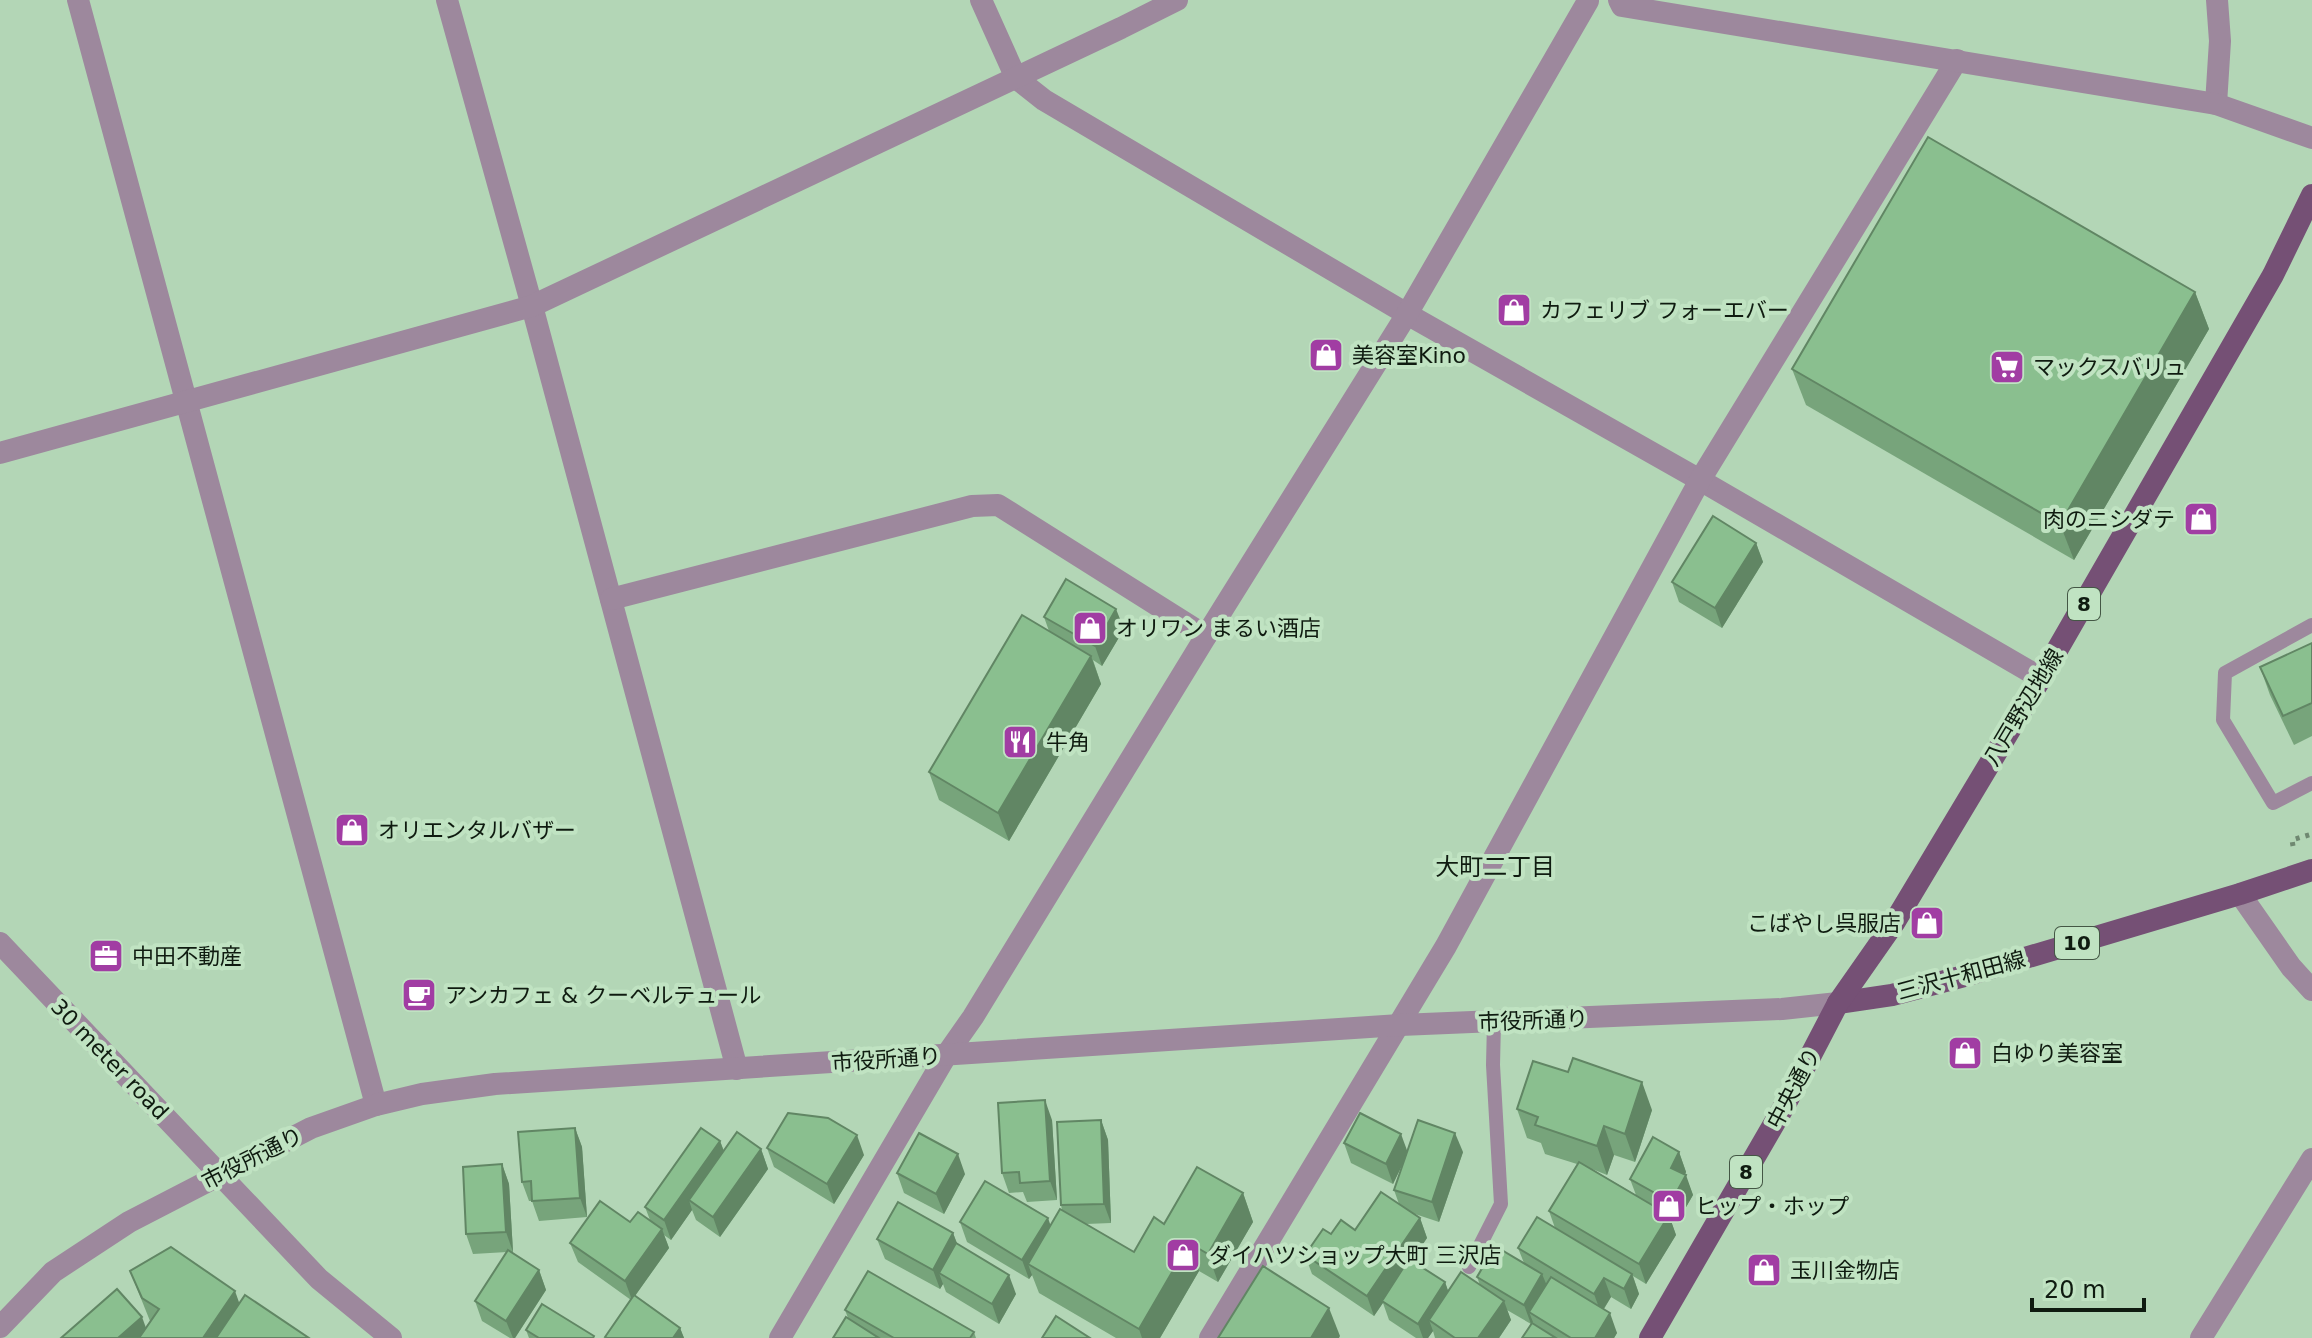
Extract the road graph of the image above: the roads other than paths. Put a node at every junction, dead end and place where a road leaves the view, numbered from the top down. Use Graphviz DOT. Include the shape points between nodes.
graph roads {
  1 [pos="78,0"];
  2 [pos="447,0"];
  3 [pos="981,0"];
  4 [pos="1177,0"];
  5 [pos="2217,0"];
  6 [pos="1583,1"];
  7 [pos="1621,3"];
  8 [pos="1957,60"];
  9 [pos="1016,78"];
  10 [pos="2216,104"];
  11 [pos="2312,138"];
  12 [pos="2312,195"];
  13 [pos="532,306"];
  14 [pos="1407,314"];
  15 [pos="186,400"];
  16 [pos="0,453"];
  17 [pos="1700,480"];
  18 [pos="611,599"];
  19 [pos="2312,625"];
  20 [pos="1206,636"];
  21 [pos="2041,678"];
  22 [pos="2312,783"];
  23 [pos="2312,870"];
  24 [pos="2240,894"];
  25 [pos="0,943"];
  26 [pos="2312,990"];
  27 [pos="1838,1003"];
  28 [pos="1494,1022"];
  29 [pos="1400,1025"];
  30 [pos="947,1054"];
  31 [pos="737,1069"];
  32 [pos="376,1105"];
  33 [pos="2312,1159"];
  34 [pos="220,1175"];
  35 [pos="1469,1267"];
  36 [pos="0,1327"];
  37 [pos="391,1338"];
  38 [pos="780,1338"];
  39 [pos="1210,1338"];
  40 [pos="1650,1338"];
  41 [pos="2201,1338"];
  1 -- 15 [label="street"];
  2 -- 13 [label="street"];
  3 -- 9 [label="street"];
  4 -- 9 [label="street"];
  5 -- 10 [label="street"];
  6 -- 7 [label="street"];
  6 -- 14 [label="street"];
  7 -- 8 [label="street"];
  8 -- 10 [label="street"];
  8 -- 17 [label="street"];
  9 -- 13 [label="street"];
  9 -- 14 [label="street" via="1044,100"];
  10 -- 11 [label="street"];
  12 -- 21 [label="main road, 八戸野辺地線 / 8" via="2273,275"];
  13 -- 15 [label="street"];
  13 -- 18 [label="street"];
  14 -- 17 [label="street"];
  14 -- 20 [label="street"];
  15 -- 16 [label="street"];
  15 -- 32 [label="street"];
  17 -- 21 [label="street"];
  17 -- 29 [label="street"];
  18 -- 20 [label="street" via="972,506 998,505"];
  18 -- 31 [label="street"];
  19 -- 22 [label="lane" via="2225,673 2223,720 2273,803"];
  20 -- 30 [label="street"];
  21 -- 27 [label="main road, 八戸野辺地線 / 8" via="1894,923"];
  23 -- 24 [label="main road, 三沢十和田線 / 10"];
  24 -- 26 [label="street"];
  24 -- 27 [label="main road, 三沢十和田線 / 10" via="1968,975"];
  25 -- 34 [label="street, 30 meter road"];
  27 -- 28 [label="street, 市役所通り"];
  27 -- 40 [label="main road, 中央通り / 8"];
  28 -- 29 [label="street, 市役所通り"];
  28 -- 35 [label="lane" via="1501,1204"];
  29 -- 30 [label="street, 市役所通り"];
  29 -- 39 [label="street"];
  30 -- 31 [label="street, 市役所通り"];
  30 -- 38 [label="street"];
  31 -- 32 [label="street, 市役所通り" via="495,1084"];
  32 -- 34 [label="street, 市役所通り" via="323,1122"];
  33 -- 41 [label="street"];
  34 -- 36 [label="street, 市役所通り" via="129,1222 53,1272"];
  34 -- 37 [label="street, 30 meter road" via="319,1279"];
}
